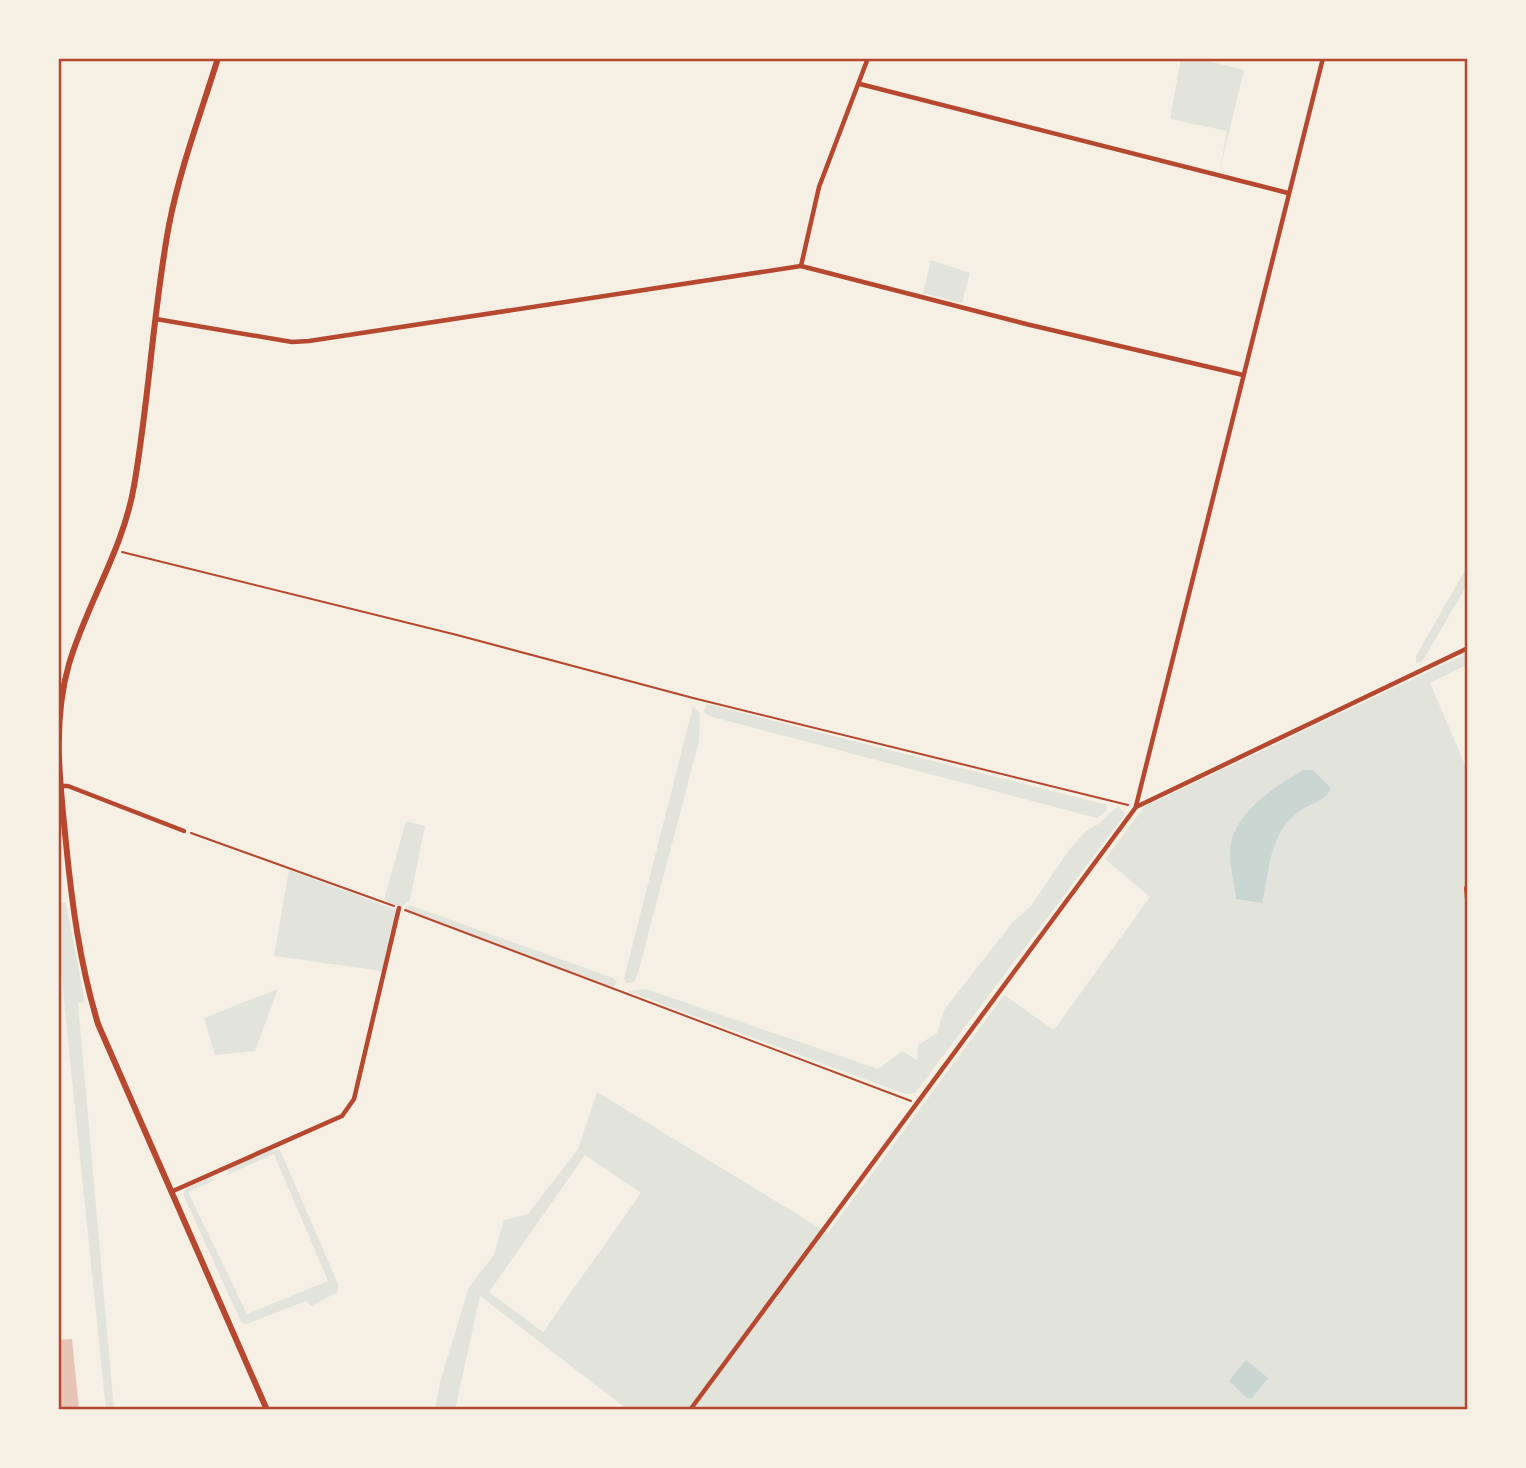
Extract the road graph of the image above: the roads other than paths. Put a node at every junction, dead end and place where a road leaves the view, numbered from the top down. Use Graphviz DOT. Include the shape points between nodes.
graph roads {
  1 [pos="218,58"];
  2 [pos="868,58"];
  3 [pos="1324,58"];
  4 [pos="860,84"];
  5 [pos="1288,192"];
  6 [pos="801,266"];
  7 [pos="156,319"];
  8 [pos="1243,375"];
  9 [pos="1468,648"];
  10 [pos="60,786"];
  11 [pos="59,794"];
  12 [pos="1136,807"];
  13 [pos="184,831"];
  14 [pos="399,908"];
  15 [pos="173,1191"];
  16 [pos="267,1410"];
  17 [pos="690,1410"];
  1 -- 7 [label="street" via="168,227"];
  2 -- 4 [label="street"];
  3 -- 5 [label="street"];
  4 -- 5 [label="street"];
  4 -- 6 [label="street" via="819,187"];
  5 -- 8 [label="street"];
  6 -- 7 [label="street" via="309,341"];
  6 -- 8 [label="street"];
  7 -- 10 [label="street" via="134,488 116,550 69,666 60,710"];
  8 -- 12 [label="street"];
  9 -- 12 [label="street"];
  10 -- 11 [label="street"];
  10 -- 13 [label="street"];
  11 -- 15 [label="street" via="86,987 112,1062"];
  12 -- 17 [label="street"];
  14 -- 15 [label="street" via="354,1099 342,1115"];
  15 -- 16 [label="street"];
}
